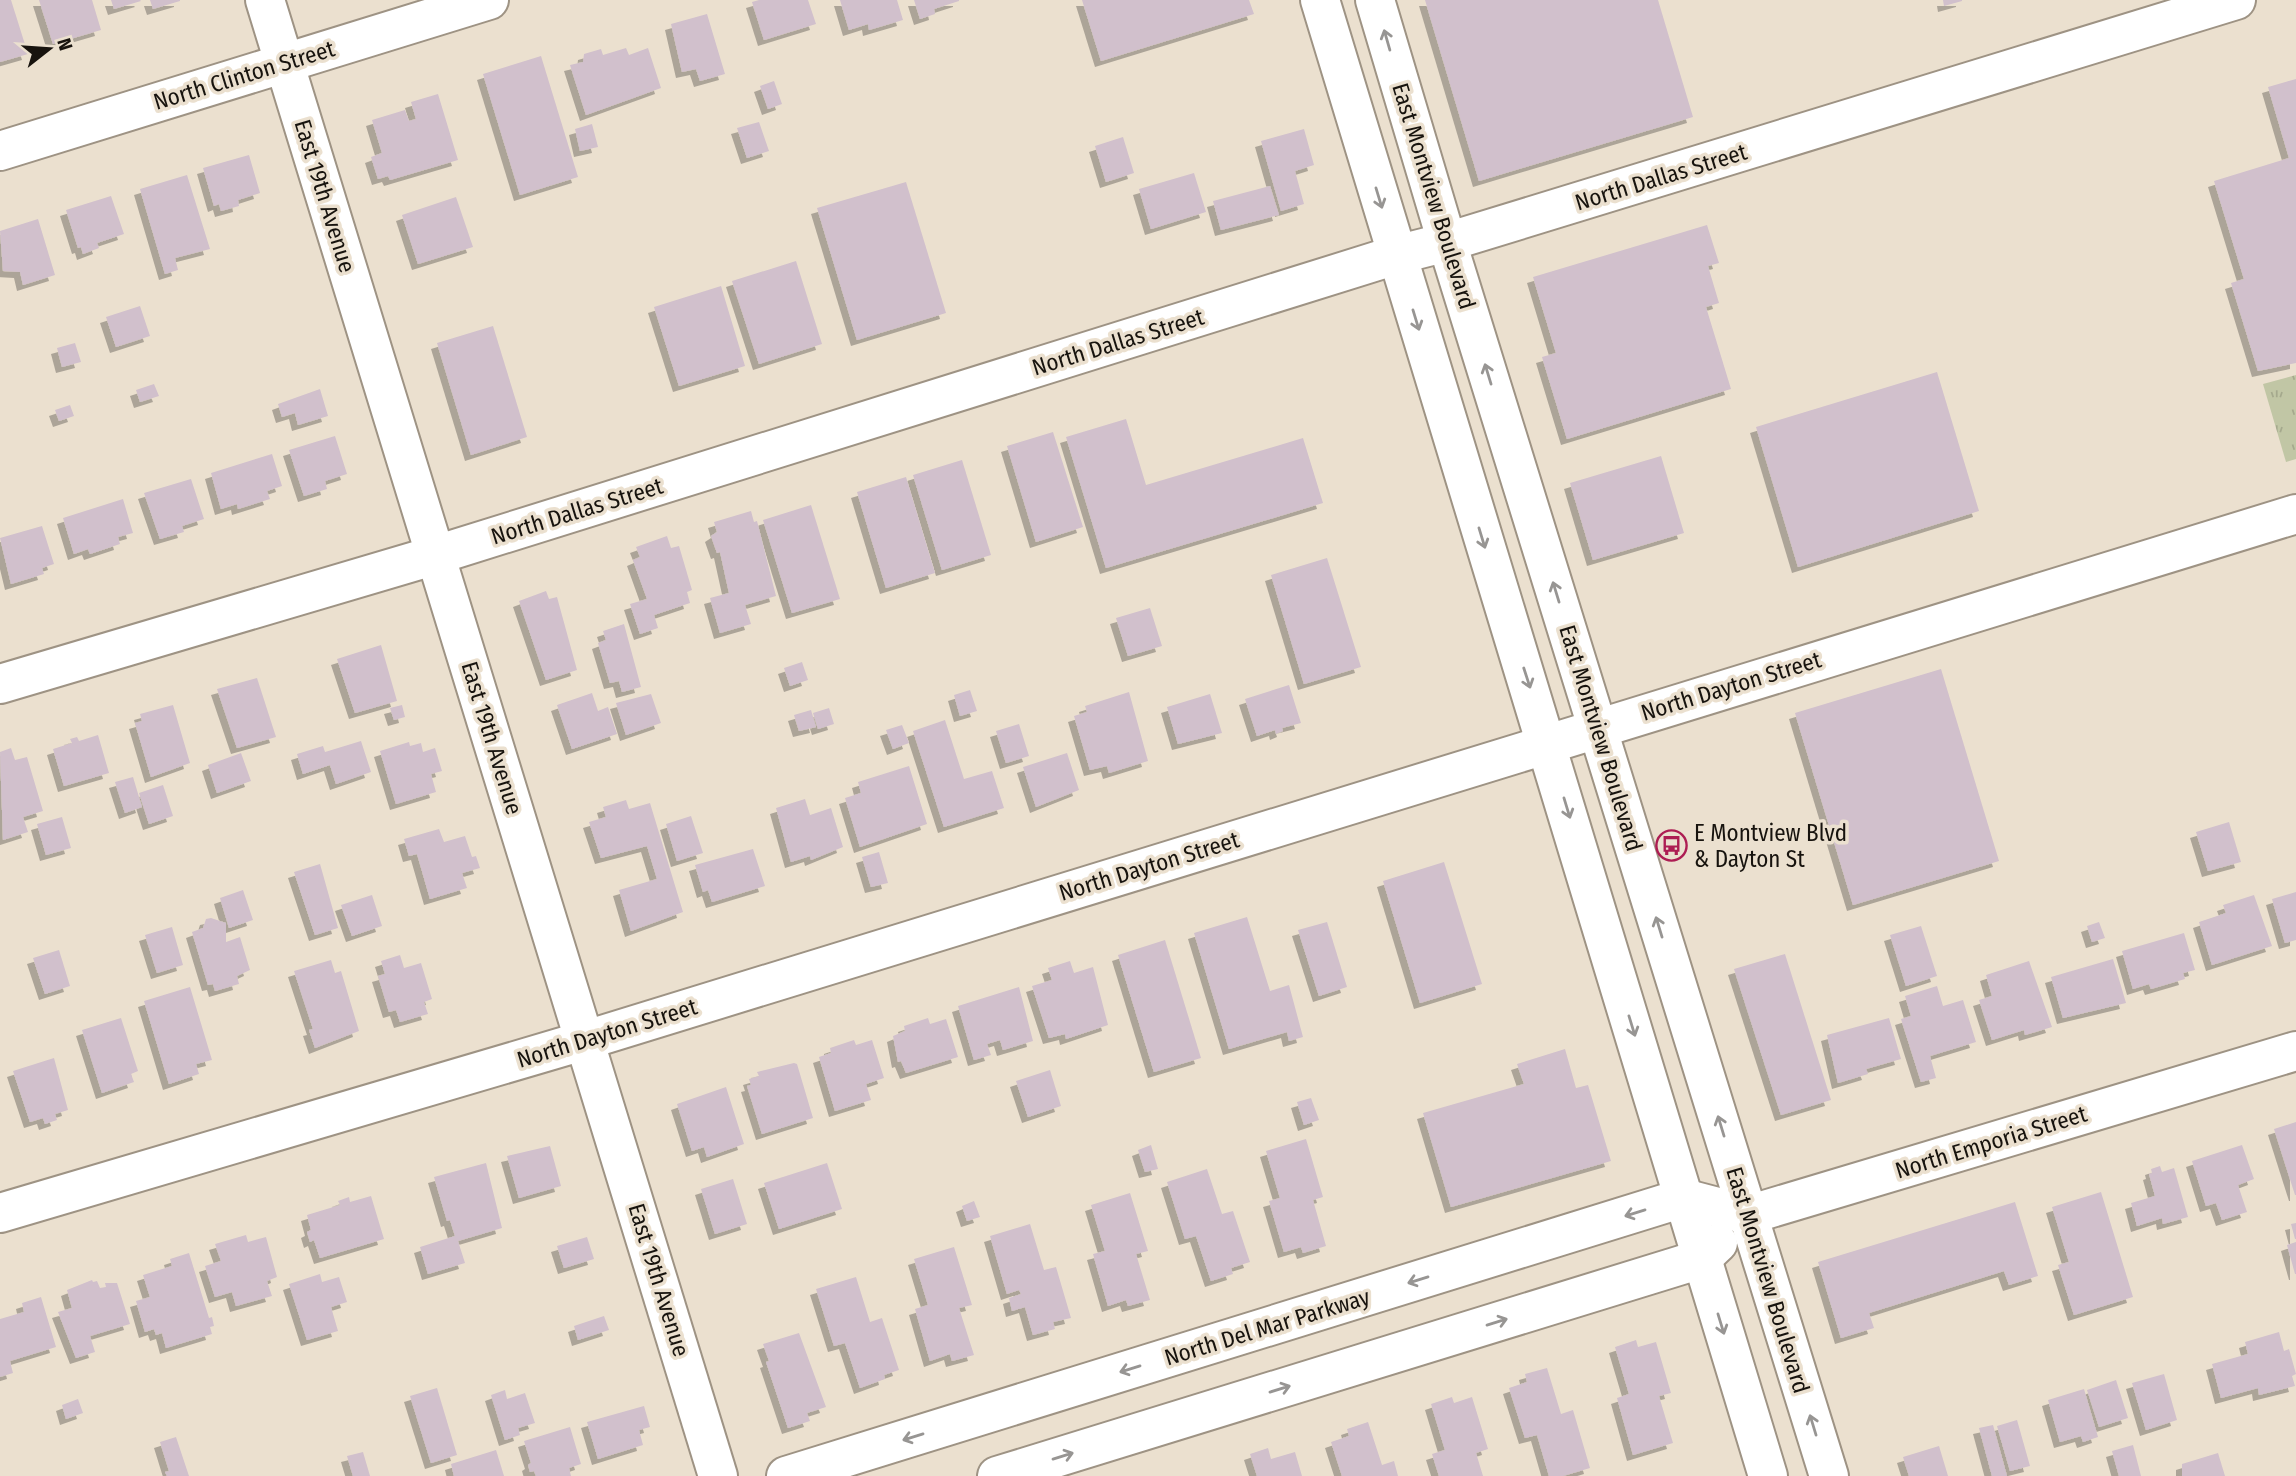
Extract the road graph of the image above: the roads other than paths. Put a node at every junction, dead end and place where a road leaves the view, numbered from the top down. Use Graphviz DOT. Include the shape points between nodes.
graph roads {
  1 [pos="265,0"];
  2 [pos="489,0"];
  3 [pos="1320,0"];
  4 [pos="1375,0"];
  5 [pos="2236,0"];
  6 [pos="284,63"];
  7 [pos="0,151"];
  8 [pos="1447,242"];
  9 [pos="1396,255"];
  10 [pos="2296,514"];
  11 [pos="436,555"];
  12 [pos="0,684"];
  13 [pos="1597,727"];
  14 [pos="1547,743"];
  15 [pos="586,1040"];
  16 [pos="2296,1051"];
  17 [pos="1683,1198"];
  18 [pos="0,1213"];
  19 [pos="1748,1215"];
  20 [pos="1701,1259"];
  21 [pos="718,1476"];
  22 [pos="786,1476"];
  23 [pos="997,1476"];
  24 [pos="1768,1476"];
  25 [pos="1829,1476"];
  1 -- 6 [label="street, East 19th Avenue"];
  2 -- 6 [label="street, North Clinton Street"];
  3 -- 9 [label="street, one-way"];
  8 -- 4 [label="street, East Montview Boulevard, one-way"];
  5 -- 8 [label="street, North Dallas Street"];
  6 -- 7 [label="street, North Clinton Street"];
  6 -- 11 [label="street, East 19th Avenue"];
  8 -- 9 [label="street, North Dallas Street"];
  13 -- 8 [label="street, East Montview Boulevard, one-way"];
  9 -- 11 [label="street, North Dallas Street"];
  9 -- 14 [label="street, one-way"];
  10 -- 13 [label="street, North Dayton Street"];
  11 -- 12 [label="street, North Dallas Street"];
  11 -- 15 [label="street, East 19th Avenue"];
  13 -- 14 [label="street, North Dayton Street"];
  19 -- 13 [label="street, East Montview Boulevard, one-way"];
  14 -- 15 [label="street, North Dayton Street"];
  14 -- 17 [label="street, one-way"];
  15 -- 18 [label="street, North Dayton Street"];
  15 -- 21 [label="street, East 19th Avenue"];
  16 -- 19 [label="street, North Emporia Street"];
  17 -- 19 [label="street"];
  17 -- 20 [label="street"];
  17 -- 22 [label="street, North Del Mar Parkway, one-way"];
  19 -- 20 [label="street, North Emporia Street"];
  25 -- 19 [label="street, East Montview Boulevard, one-way"];
  23 -- 20 [label="street, one-way"];
  20 -- 24 [label="street, one-way"];
}
